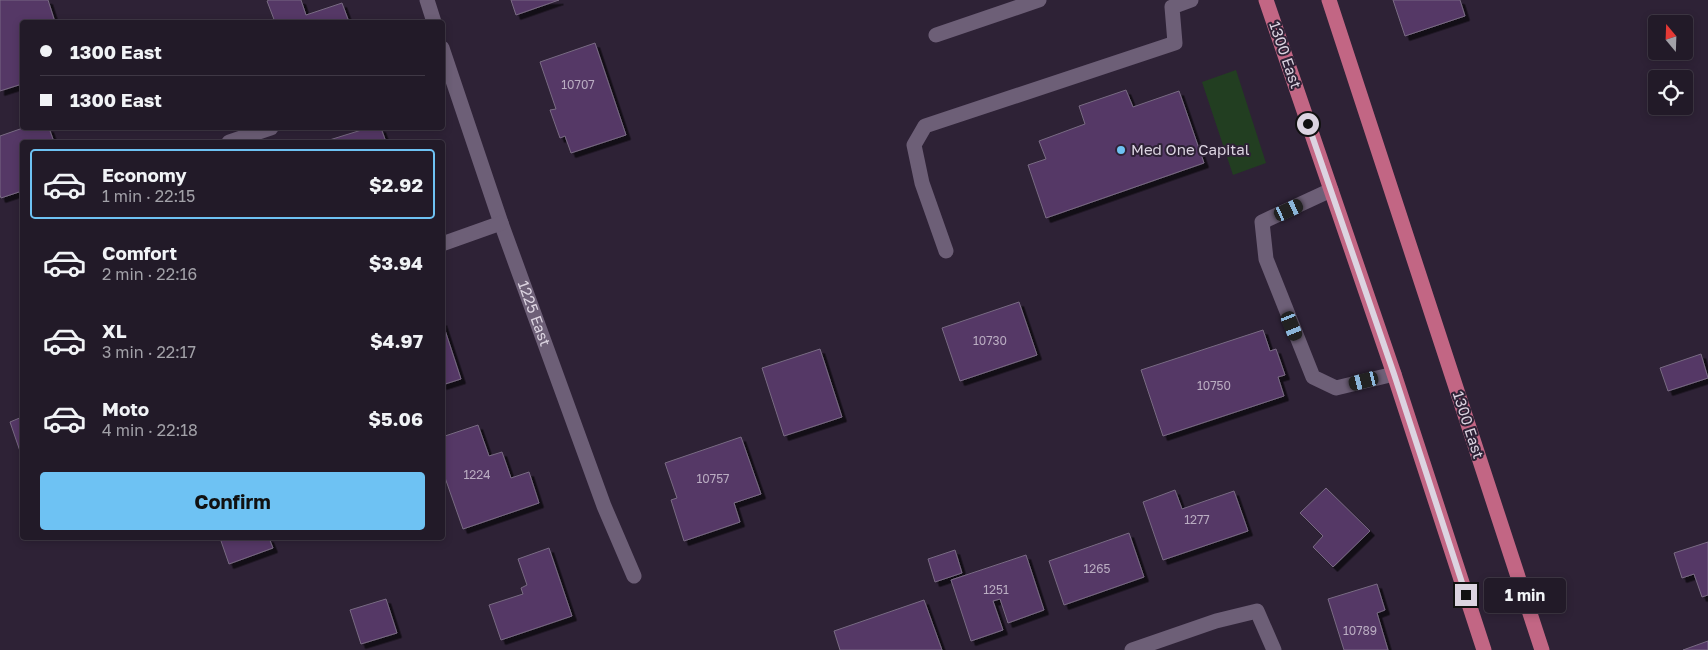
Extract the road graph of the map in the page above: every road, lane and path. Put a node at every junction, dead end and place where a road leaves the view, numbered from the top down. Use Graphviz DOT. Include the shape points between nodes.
graph roads {
  1 [pos="427,0"];
  2 [pos="1039,0"];
  3 [pos="1192,0"];
  4 [pos="1266,0"];
  5 [pos="1329,0"];
  6 [pos="1171,4"];
  7 [pos="433,20"];
  8 [pos="936,35"];
  9 [pos="445,65"];
  10 [pos="264,130"];
  11 [pos="235,140"];
  12 [pos="1331,190"];
  13 [pos="501,223"];
  14 [pos="445,243"];
  15 [pos="946,251"];
  16 [pos="1394,374"];
  17 [pos="634,576"];
  18 [pos="1132,650"];
  19 [pos="1274,650"];
  20 [pos="1484,650"];
  21 [pos="1542,650"];
  1 -- 7 [label="street"];
  2 -- 8 [label="street"];
  3 -- 6 [label="street"];
  4 -- 12 [label="main road, 1300 East"];
  5 -- 21 [label="main road, 1300 East"];
  6 -- 15 [label="street" via="1175,43 924,126 914,145 922,183"];
  9 -- 13 [label="street, 1225 East"];
  10 -- 11 [label="street"];
  12 -- 16 [label="main road, 1300 East"];
  12 -- 16 [label="street" via="1262,222 1266,259 1313,377 1336,388"];
  13 -- 14 [label="street"];
  13 -- 17 [label="street, 1225 East" via="604,506"];
  16 -- 20 [label="main road, 1300 East"];
  18 -- 19 [label="street" via="1216,621 1257,611"];
}
